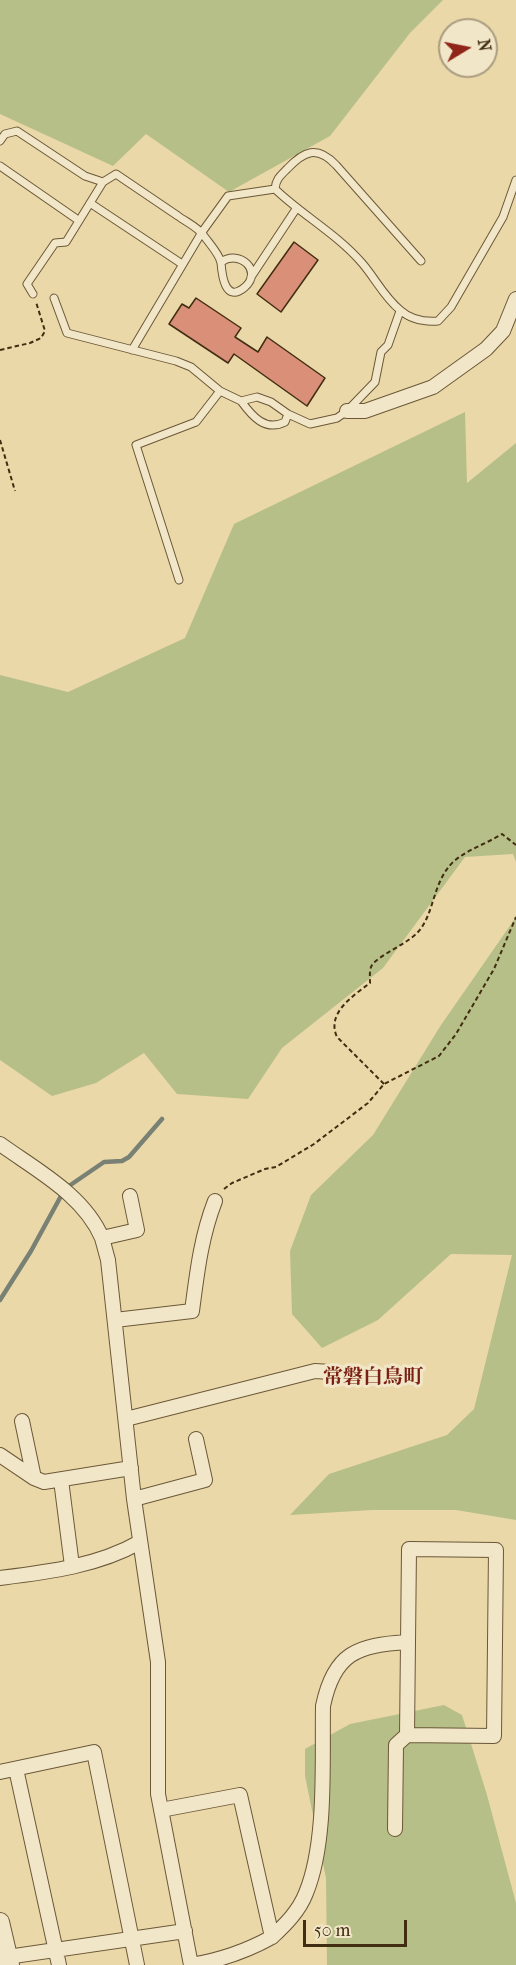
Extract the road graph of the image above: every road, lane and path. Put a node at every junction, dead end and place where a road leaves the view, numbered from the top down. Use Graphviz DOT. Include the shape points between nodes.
graph roads {
  1 [pos="0,141"];
  2 [pos="0,166"];
  3 [pos="516,180"];
  4 [pos="103,182"];
  5 [pos="275,189"];
  6 [pos="90,203"];
  7 [pos="296,210"];
  8 [pos="78,220"];
  9 [pos="201,232"];
  10 [pos="420,261"];
  11 [pos="221,262"];
  12 [pos="182,264"];
  13 [pos="251,277"];
  14 [pos="33,294"];
  15 [pos="54,298"];
  16 [pos="516,299"];
  17 [pos="400,311"];
  18 [pos="0,350"];
  19 [pos="132,350"];
  20 [pos="220,391"];
  21 [pos="241,401"];
  22 [pos="347,411"];
  23 [pos="288,414"];
  24 [pos="0,440"];
  25 [pos="15,491"];
  26 [pos="179,580"];
  27 [pos="516,845"];
  28 [pos="516,916"];
  29 [pos="384,1084"];
  30 [pos="0,1144"];
  31 [pos="130,1196"];
  32 [pos="215,1202"];
  33 [pos="102,1238"];
  34 [pos="115,1320"];
  35 [pos="331,1372"];
  36 [pos="126,1419"];
  37 [pos="22,1421"];
  38 [pos="196,1439"];
  39 [pos="0,1455"];
  40 [pos="131,1468"];
  41 [pos="34,1478"];
  42 [pos="61,1480"];
  43 [pos="134,1498"];
  44 [pos="140,1542"];
  45 [pos="72,1566"];
  46 [pos="0,1578"];
  47 [pos="408,1642"];
  48 [pos="407,1735"];
  49 [pos="16,1769"];
  50 [pos="0,1772"];
  51 [pos="161,1810"];
  52 [pos="395,1829"];
  53 [pos="0,1922"];
  54 [pos="185,1931"];
  55 [pos="272,1936"];
  56 [pos="132,1938"];
  57 [pos="56,1949"];
  58 [pos="6,1960"];
  59 [pos="59,1965"];
  60 [pos="137,1965"];
  61 [pos="191,1965"];
  1 -- 4 [label="lane" via="4,134 17,131 85,176"];
  2 -- 8 [label="lane"];
  3 -- 17 [label="lane" via="503,217 451,307 438,321 422,322"];
  4 -- 6 [label="lane"];
  4 -- 9 [label="lane" via="117,174"];
  5 -- 7 [label="lane"];
  5 -- 9 [label="lane" via="228,196"];
  5 -- 10 [label="lane" via="276,179 299,156 309,152 324,155"];
  6 -- 8 [label="lane"];
  6 -- 12 [label="lane"];
  7 -- 13 [label="lane"];
  7 -- 17 [label="lane" via="350,251"];
  8 -- 14 [label="lane" via="66,242 55,243 27,284"];
  9 -- 11 [label="lane"];
  9 -- 12 [label="lane"];
  11 -- 13 [label="lane" via="234,257 245,261"];
  11 -- 13 [label="lane" via="223,283 232,291 243,289"];
  12 -- 19 [label="lane"];
  14 -- 18 [label="path" via="45,331 41,338"];
  15 -- 19 [label="lane" via="67,333"];
  16 -- 22 [label="street" via="503,331 486,349 433,387 365,411"];
  17 -- 22 [label="lane" via="388,345 381,352 375,382"];
  19 -- 20 [label="lane" via="191,367"];
  20 -- 21 [label="lane"];
  20 -- 26 [label="lane" via="196,422 136,445"];
  21 -- 23 [label="lane" via="257,397"];
  21 -- 23 [label="lane" via="254,419 268,425 278,426"];
  22 -- 23 [label="lane" via="337,418 310,424"];
  24 -- 25 [label="path"];
  27 -- 29 [label="path" via="501,834 452,863 440,880 426,922 403,945 374,962 370,983 344,1003 336,1019 337,1037"];
  28 -- 29 [label="path" via="494,969 439,1056"];
  29 -- 32 [label="path" via="368,1103 314,1144 276,1167 232,1183"];
  30 -- 33 [label="street" via="65,1191 86,1211"];
  31 -- 33 [label="street" via="138,1230"];
  32 -- 34 [label="street" via="201,1246 192,1311"];
  33 -- 34 [label="street"];
  34 -- 36 [label="street"];
  35 -- 36 [label="street" via="315,1371"];
  36 -- 40 [label="street"];
  37 -- 41 [label="street"];
  38 -- 43 [label="street" via="205,1480"];
  39 -- 41 [label="street"];
  40 -- 42 [label="street"];
  40 -- 43 [label="street"];
  41 -- 42 [label="street" via="44,1482"];
  42 -- 45 [label="street"];
  43 -- 44 [label="street"];
  44 -- 45 [label="street" via="109,1557"];
  44 -- 51 [label="street" via="160,1680"];
  45 -- 46 [label="street"];
  47 -- 48 [label="street"];
  47 -- 48 [label="street" via="409,1549 496,1550 494,1736"];
  47 -- 55 [label="street" via="383,1643 349,1655 336,1668 327,1687 314,1868 305,1895 290,1920"];
  48 -- 52 [label="street" via="396,1744"];
  49 -- 50 [label="street"];
  49 -- 56 [label="street" via="94,1752"];
  49 -- 57 [label="street"];
  51 -- 54 [label="street"];
  51 -- 55 [label="street" via="240,1795"];
  53 -- 58 [label="street"];
  54 -- 56 [label="street"];
  54 -- 61 [label="street"];
  55 -- 61 [label="street" via="249,1950"];
  56 -- 57 [label="street"];
  56 -- 60 [label="street"];
  57 -- 58 [label="street"];
  57 -- 59 [label="street"];
}
